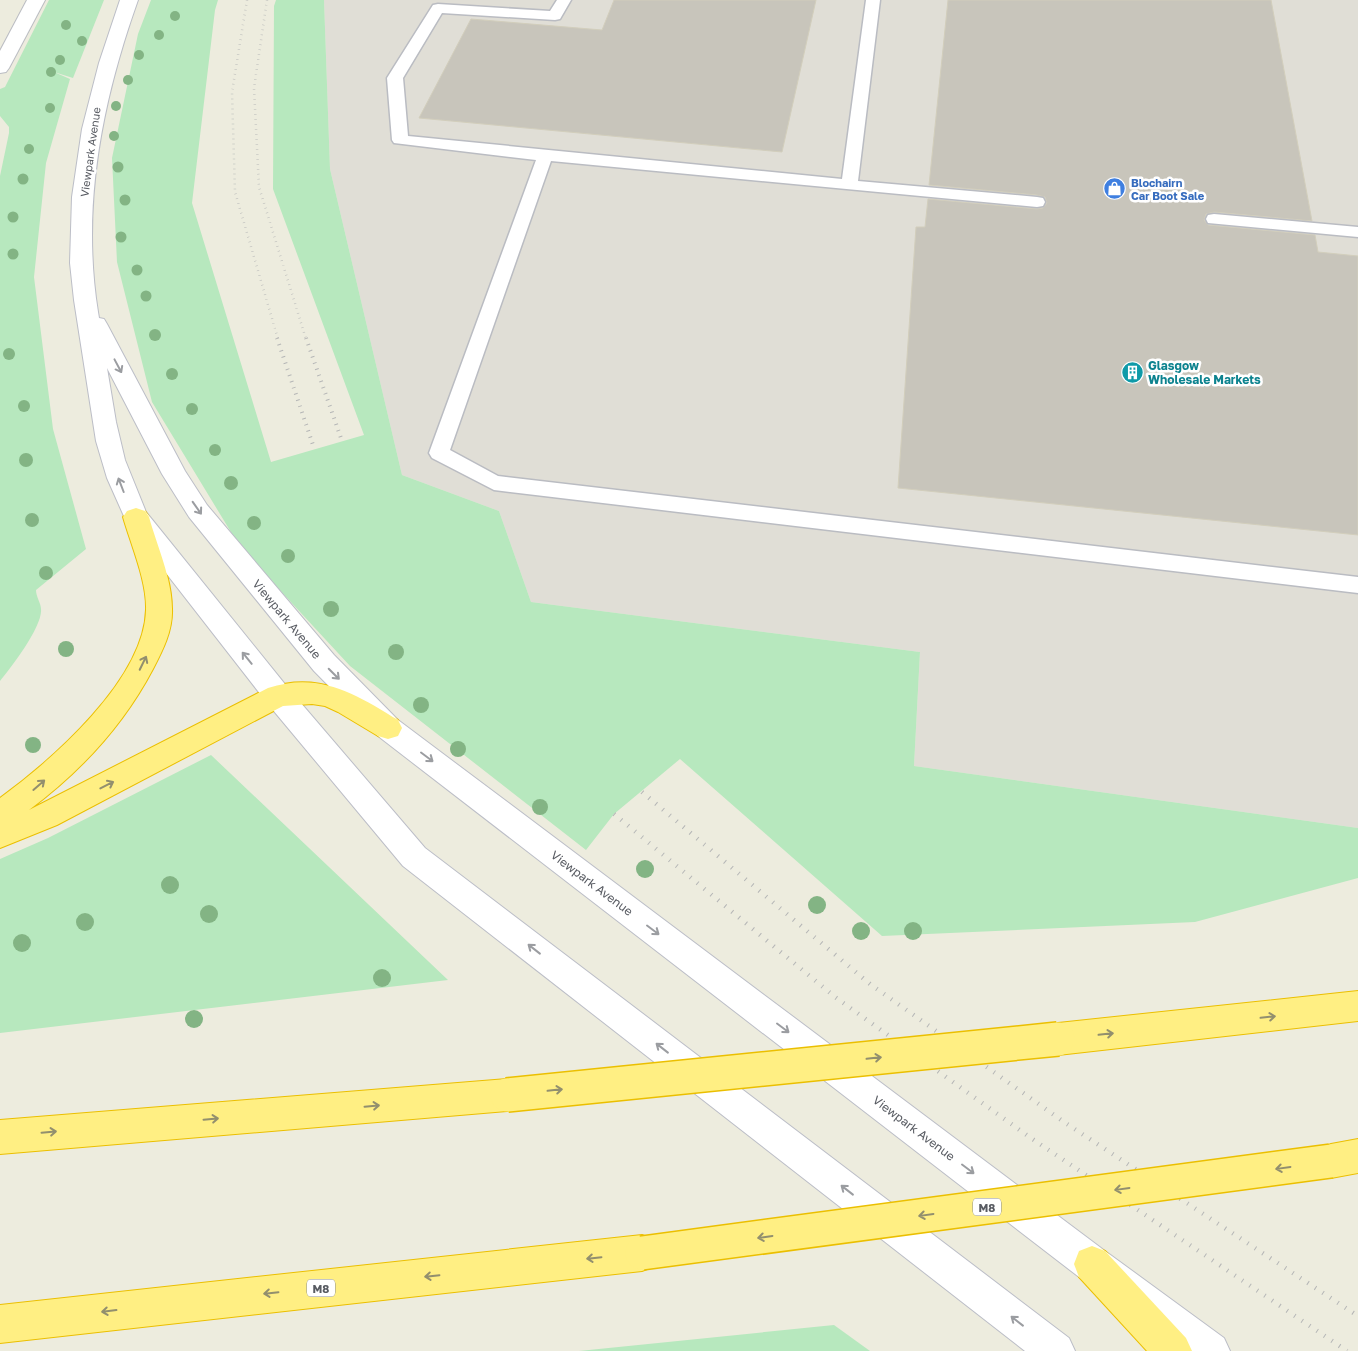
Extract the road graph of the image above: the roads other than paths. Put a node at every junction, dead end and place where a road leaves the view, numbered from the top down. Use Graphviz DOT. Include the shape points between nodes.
graph roads {
  1 [pos="36,0"];
  2 [pos="128,0"];
  3 [pos="564,0"];
  4 [pos="873,0"];
  5 [pos="0,68"];
  6 [pos="544,156"];
  7 [pos="849,185"];
  8 [pos="1036,202"];
  9 [pos="1214,219"];
  10 [pos="1358,232"];
  11 [pos="87,308"];
  12 [pos="136,517"];
  13 [pos="1358,585"];
  14 [pos="278,696"];
  15 [pos="388,728"];
  16 [pos="0,814"];
  17 [pos="0,835"];
  18 [pos="1358,1006"];
  19 [pos="0,1136"];
  20 [pos="1345,1159"];
  21 [pos="1092,1264"];
  22 [pos="0,1324"];
  23 [pos="1056,1351"];
  24 [pos="1173,1351"];
  25 [pos="1212,1351"];
  1 -- 5 [label="street"];
  2 -- 11 [label="street, Viewpark Avenue" via="99,94 84,186 81,264"];
  3 -- 6 [label="lane" via="556,16 438,8 395,78 400,140"];
  4 -- 7 [label="lane"];
  6 -- 7 [label="lane"];
  6 -- 13 [label="lane" via="439,453 494,483"];
  7 -- 8 [label="lane"];
  9 -- 10 [label="lane"];
  12 -- 11 [label="street, Viewpark Avenue, one-way" via="122,491 105,433"];
  11 -- 15 [label="street, Viewpark Avenue, one-way" via="174,474 198,511 324,663"];
  14 -- 12 [label="street, Viewpark Avenue, one-way"];
  16 -- 12 [label="highway, one-way" via="33,791 111,715 152,645 159,603"];
  14 -- 15 [label="highway" via="307,692 336,696"];
  17 -- 14 [label="highway, one-way" via="47,816"];
  23 -- 14 [label="street, Viewpark Avenue, one-way" via="414,857"];
  15 -- 21 [label="street, Viewpark Avenue, one-way"];
  19 -- 18 [label="highway, one-way, bridge" via="507,1095"];
  20 -- 22 [label="highway, M8, one-way, bridge" via="642,1253"];
  21 -- 24 [label="highway"];
  21 -- 25 [label="street, Viewpark Avenue"];
}
